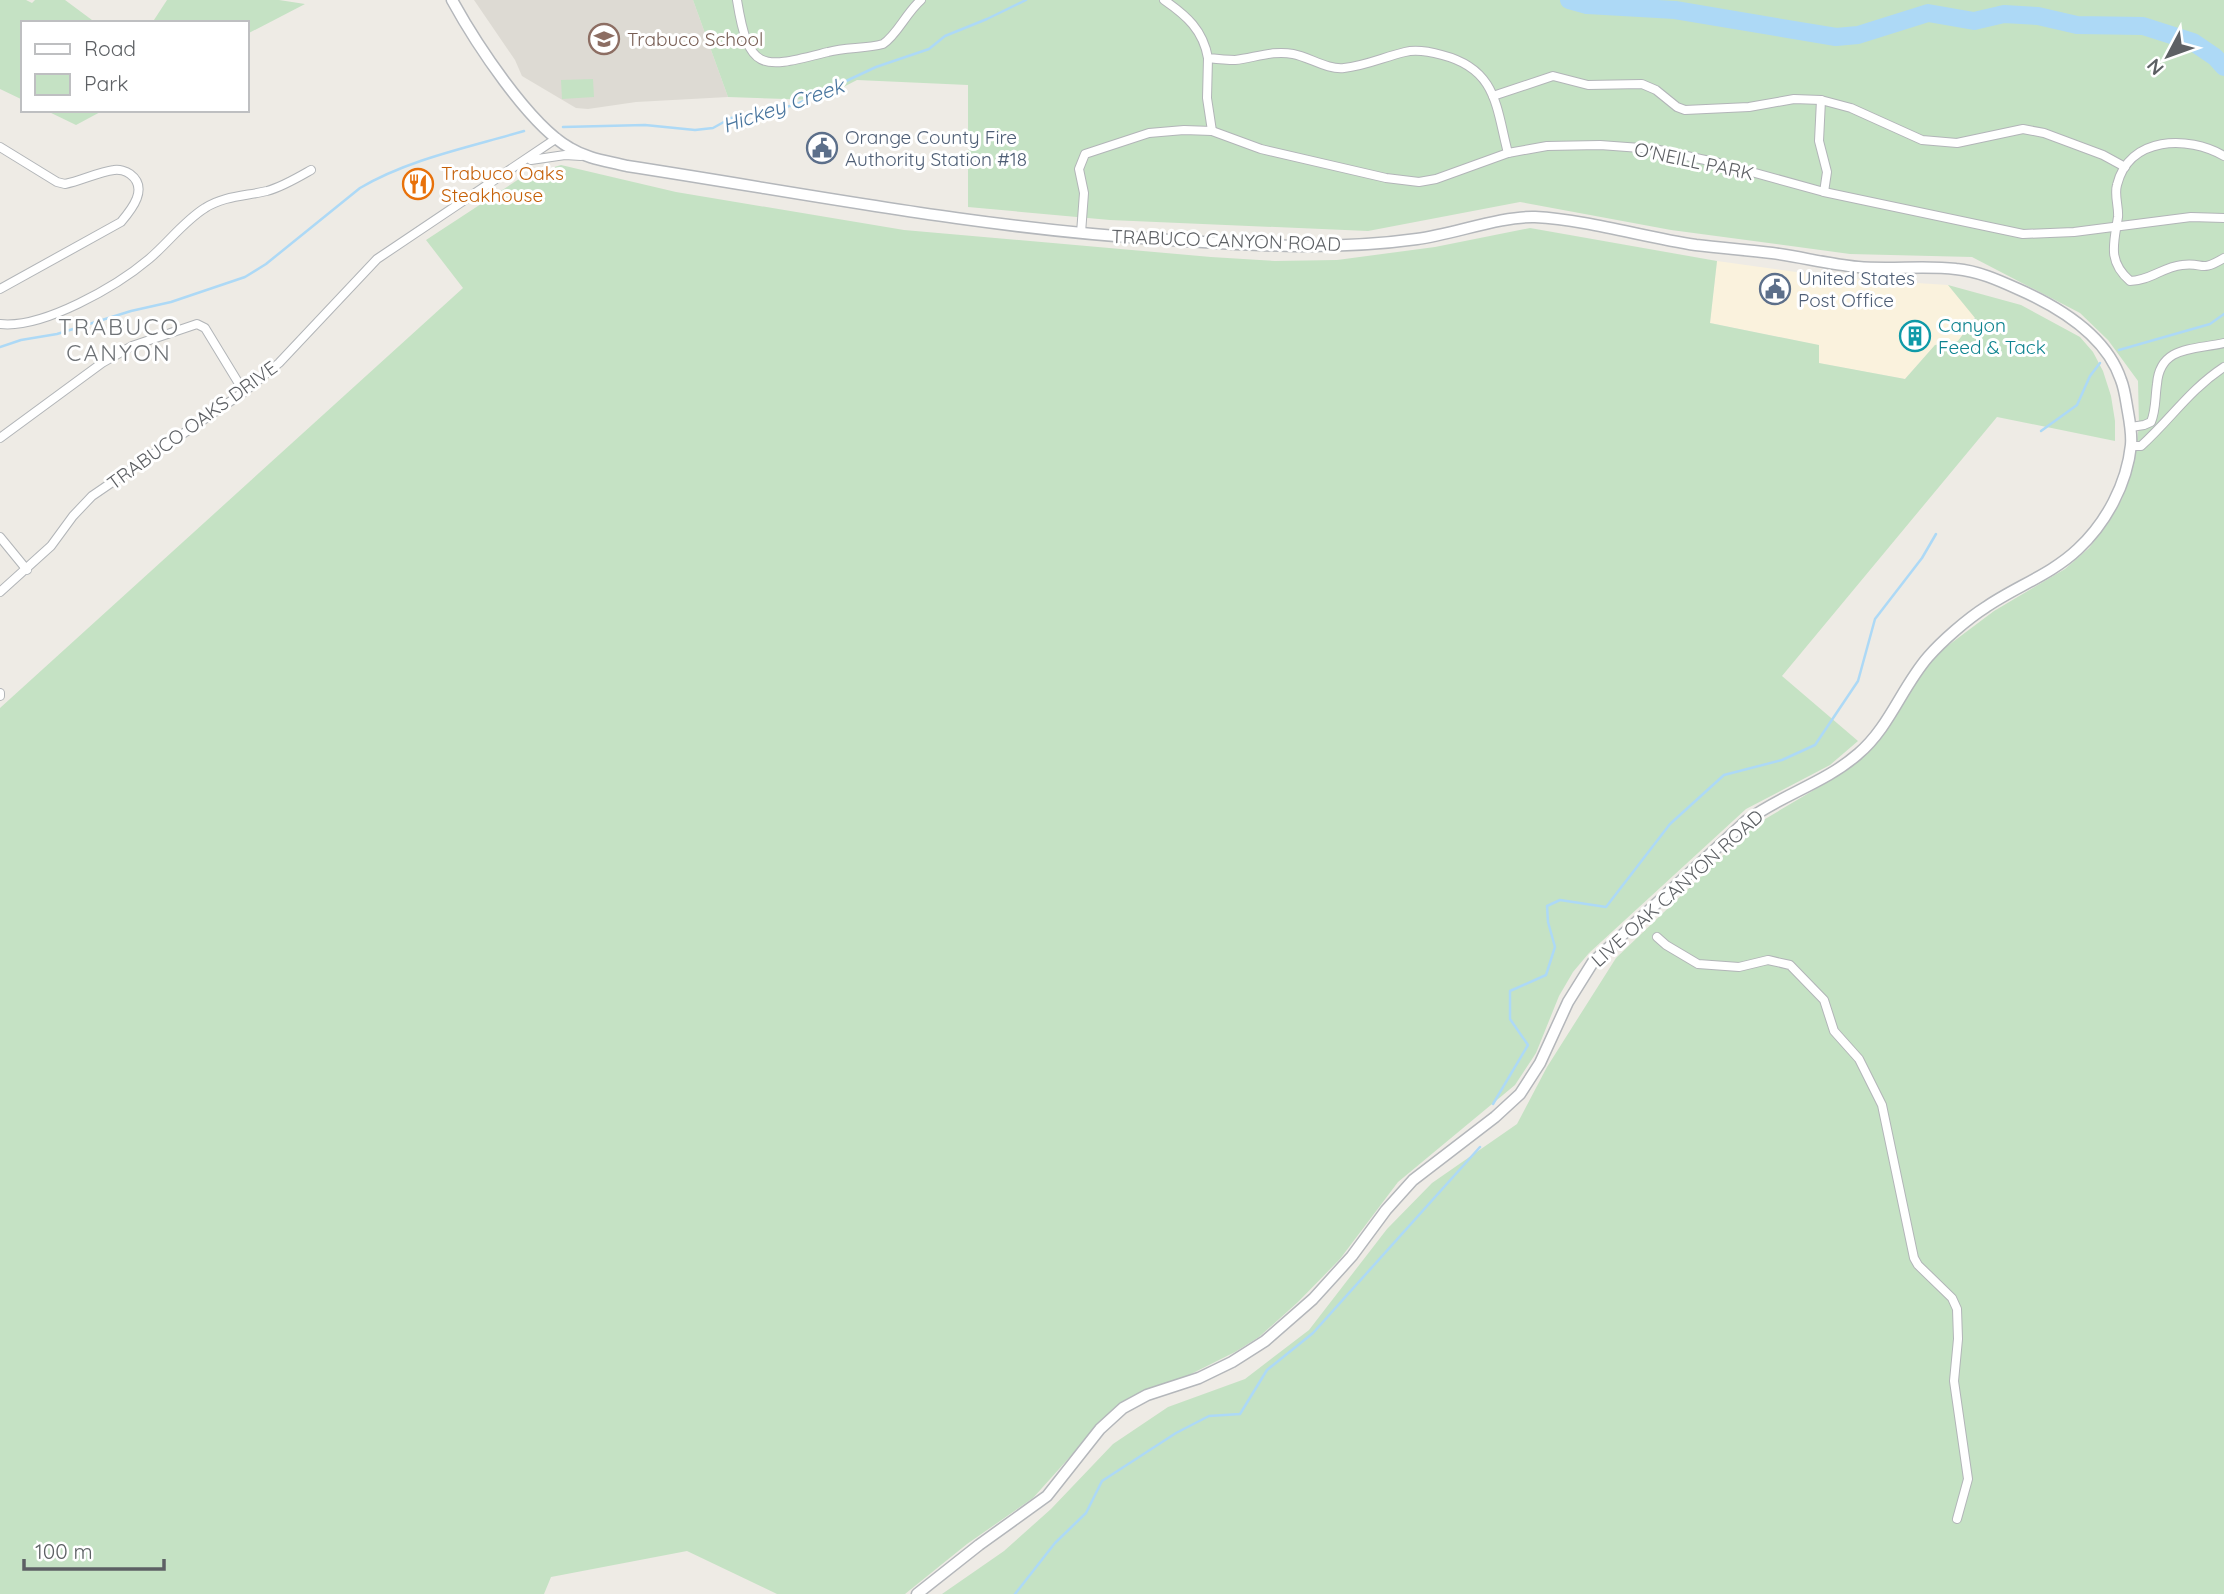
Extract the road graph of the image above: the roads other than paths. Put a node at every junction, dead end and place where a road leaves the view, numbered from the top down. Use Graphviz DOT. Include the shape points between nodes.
graph roads {
  1 [pos="452,0"];
  2 [pos="737,0"];
  3 [pos="921,0"];
  4 [pos="1164,0"];
  5 [pos="1208,58"];
  6 [pos="1493,96"];
  7 [pos="1821,100"];
  8 [pos="1212,131"];
  9 [pos="557,138"];
  10 [pos="0,147"];
  11 [pos="1508,153"];
  12 [pos="2224,156"];
  13 [pos="589,157"];
  14 [pos="525,162"];
  15 [pos="2124,167"];
  16 [pos="311,170"];
  17 [pos="1824,192"];
  18 [pos="2224,218"];
  19 [pos="2115,225"];
  20 [pos="1081,233"];
  21 [pos="2224,258"];
  22 [pos="0,289"];
  23 [pos="0,324"];
  24 [pos="2224,343"];
  25 [pos="2224,368"];
  26 [pos="244,391"];
  27 [pos="2154,412"];
  28 [pos="2165,421"];
  29 [pos="2130,422"];
  30 [pos="0,438"];
  31 [pos="2131,446"];
  32 [pos="0,537"];
  33 [pos="27,570"];
  34 [pos="0,592"];
  35 [pos="1657,937"];
  36 [pos="1957,1519"];
  37 [pos="917,1594"];
  1 -- 9 [label="main road, TRABUCO CANYON ROAD" via="510,87"];
  2 -- 3 [label="street" via="747,45 760,61 771,64 883,44"];
  4 -- 5 [label="street" via="1196,26"];
  5 -- 6 [label="street" via="1292,54 1339,69 1408,51 1423,52 1474,68"];
  5 -- 8 [label="street"];
  6 -- 7 [label="street" via="1553,76 1588,85 1642,84 1685,110"];
  6 -- 11 [label="street"];
  7 -- 15 [label="street" via="1851,108 1922,140 1957,143 2023,129 2103,155"];
  7 -- 17 [label="street" via="1819,141 1827,173"];
  8 -- 11 [label="street, O'NEILL PARK" via="1261,149 1419,182"];
  8 -- 20 [label="street, O'NEILL PARK" via="1149,133 1085,154 1079,169 1084,193"];
  9 -- 13 [label="main road, TRABUCO CANYON ROAD"];
  9 -- 14 [label="street, TRABUCO OAKS DRIVE"];
  10 -- 22 [label="street" via="65,184 116,169 128,172 137,181 139,195 121,222"];
  11 -- 17 [label="street, O'NEILL PARK" via="1547,146 1654,149"];
  12 -- 15 [label="street" via="2205,147 2165,142 2141,150"];
  13 -- 14 [label="street" via="555,156"];
  13 -- 20 [label="main road, TRABUCO CANYON ROAD" via="946,216"];
  14 -- 26 [label="street, TRABUCO OAKS DRIVE" via="377,259 279,363"];
  15 -- 19 [label="street" via="2116,186"];
  16 -- 23 [label="street" via="270,190 205,207 116,284 38,321"];
  17 -- 19 [label="street, O'NEILL PARK" via="2023,234"];
  18 -- 19 [label="street, O'NEILL PARK"];
  19 -- 21 [label="street" via="2115,260 2119,272 2130,281 2142,281 2184,264 2208,268"];
  20 -- 29 [label="main road, TRABUCO CANYON ROAD" via="1261,245 1358,244 1417,239 1533,217 1854,267 1963,269 2024,291 2087,331 2118,371"];
  24 -- 27 [label="street" via="2182,351 2166,360 2158,369"];
  25 -- 28 [label="street" via="2207,378"];
  26 -- 30 [label="street" via="205,328 197,324 132,346 102,363"];
  26 -- 33 [label="street, TRABUCO OAKS DRIVE" via="92,496"];
  27 -- 28 [label="street"];
  27 -- 29 [label="street" via="2151,422 2144,425"];
  28 -- 31 [label="street" via="2141,446"];
  29 -- 31 [label="main road, LIVE OAK CANYON ROAD"];
  31 -- 37 [label="main road, LIVE OAK CANYON ROAD" via="2114,502 2077,551 1981,610 1928,657 1858,754 1760,811 1593,962 1520,1094 1413,1180 1313,1299 1265,1341 1232,1362 1123,1408 1100,1429 1047,1496"];
  32 -- 33 [label="street"];
  33 -- 34 [label="street, TRABUCO OAKS DRIVE"];
  35 -- 36 [label="street" via="1698,964 1739,967 1768,960 1790,965 1824,1000 1834,1031 1859,1059 1874,1088 1882,1104 1914,1258 1952,1298 1956,1309 1954,1381 1968,1479"];
}
